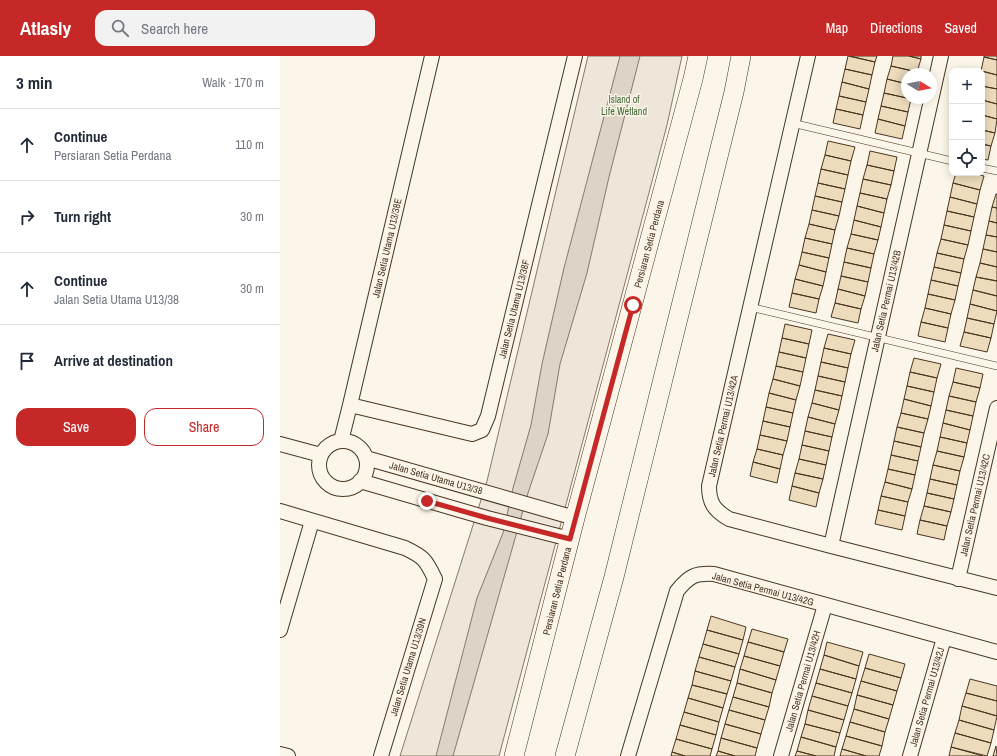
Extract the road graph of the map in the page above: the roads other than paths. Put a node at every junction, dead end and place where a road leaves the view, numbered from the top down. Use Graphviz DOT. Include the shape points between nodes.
graph roads {
  1 [pos="432,56"];
  2 [pos="575,56"];
  3 [pos="698,56"];
  4 [pos="741,56"];
  5 [pos="808,56"];
  6 [pos="941,56"];
  7 [pos="792,123"];
  8 [pos="919,153"];
  9 [pos="949,160"];
  10 [pos="985,169"];
  11 [pos="997,171"];
  12 [pos="750,307"];
  13 [pos="878,337"];
  14 [pos="997,366"];
  15 [pos="350,405"];
  16 [pos="997,408"];
  17 [pos="341,440"];
  18 [pos="280,444"];
  19 [pos="321,455"];
  20 [pos="366,458"];
  21 [pos="360,481"];
  22 [pos="280,511"];
  23 [pos="575,518"];
  24 [pos="312,521"];
  25 [pos="570,539"];
  26 [pos="831,546"];
  27 [pos="958,579"];
  28 [pos="997,588"];
  29 [pos="825,605"];
  30 [pos="280,630"];
  31 [pos="944,638"];
  32 [pos="997,652"];
  33 [pos="280,754"];
  34 [pos="288,756"];
  35 [pos="381,756"];
  36 [pos="514,756"];
  37 [pos="565,756"];
  38 [pos="628,756"];
  39 [pos="781,756"];
  40 [pos="910,756"];
  1 -- 15 [label="street, Jalan Setia Utama U13/38E"];
  2 -- 15 [label="street, Jalan Setia Utama U13/38F" via="488,416 482,430 472,434"];
  3 -- 23 [label="main road, Persiaran Setia Perdana"];
  4 -- 37 [label="main road" via="614,577"];
  5 -- 7 [label="street, Jalan Setia Permai U13/42A"];
  6 -- 8 [label="street, Jalan Setia Permai U13/42B"];
  7 -- 8 [label="lane"];
  7 -- 12 [label="street, Jalan Setia Permai U13/42A"];
  8 -- 9 [label="lane"];
  8 -- 13 [label="street, Jalan Setia Permai U13/42B"];
  10 -- 11 [label="lane"];
  12 -- 13 [label="lane"];
  12 -- 26 [label="street, Jalan Setia Permai U13/42A" via="709,486 709,496 720,514 729,519"];
  13 -- 14 [label="lane"];
  13 -- 26 [label="street, Jalan Setia Permai U13/42B"];
  15 -- 17 [label="street, Jalan Setia Utama U13/38E"];
  16 -- 27 [label="street, Jalan Setia Permai U13/42C"];
  17 -- 19 [label="street" via="326,448"];
  17 -- 20 [label="street" via="357,445"];
  18 -- 19 [label="street"];
  19 -- 21 [label="street" via="320,471 323,479 330,484 337,488 345,488"];
  20 -- 21 [label="street" via="365,474"];
  20 -- 23 [label="street, Jalan Setia Utama U13/38"];
  21 -- 25 [label="street"];
  22 -- 24 [label="street"];
  23 -- 25 [label="main road, Persiaran Setia Perdana"];
  24 -- 30 [label="street"];
  24 -- 35 [label="street, Jalan Setia Utama U13/39N" via="405,548 420,555 435,579"];
  25 -- 36 [label="main road, Persiaran Setia Perdana"];
  26 -- 27 [label="street, Jalan Setia Permai U13/42A"];
  27 -- 28 [label="street, Jalan Setia Permai U13/42A"];
  29 -- 31 [label="street, Jalan Setia Permai U13/42G"];
  29 -- 38 [label="street, Jalan Setia Permai U13/42G" via="714,574 699,573 687,579 677,591"];
  29 -- 39 [label="street, Jalan Setia Permai U13/42H"];
  31 -- 32 [label="street, Jalan Setia Permai U13/42G"];
  31 -- 40 [label="street, Jalan Setia Permai U13/42J"];
  33 -- 34 [label="street"];
}
